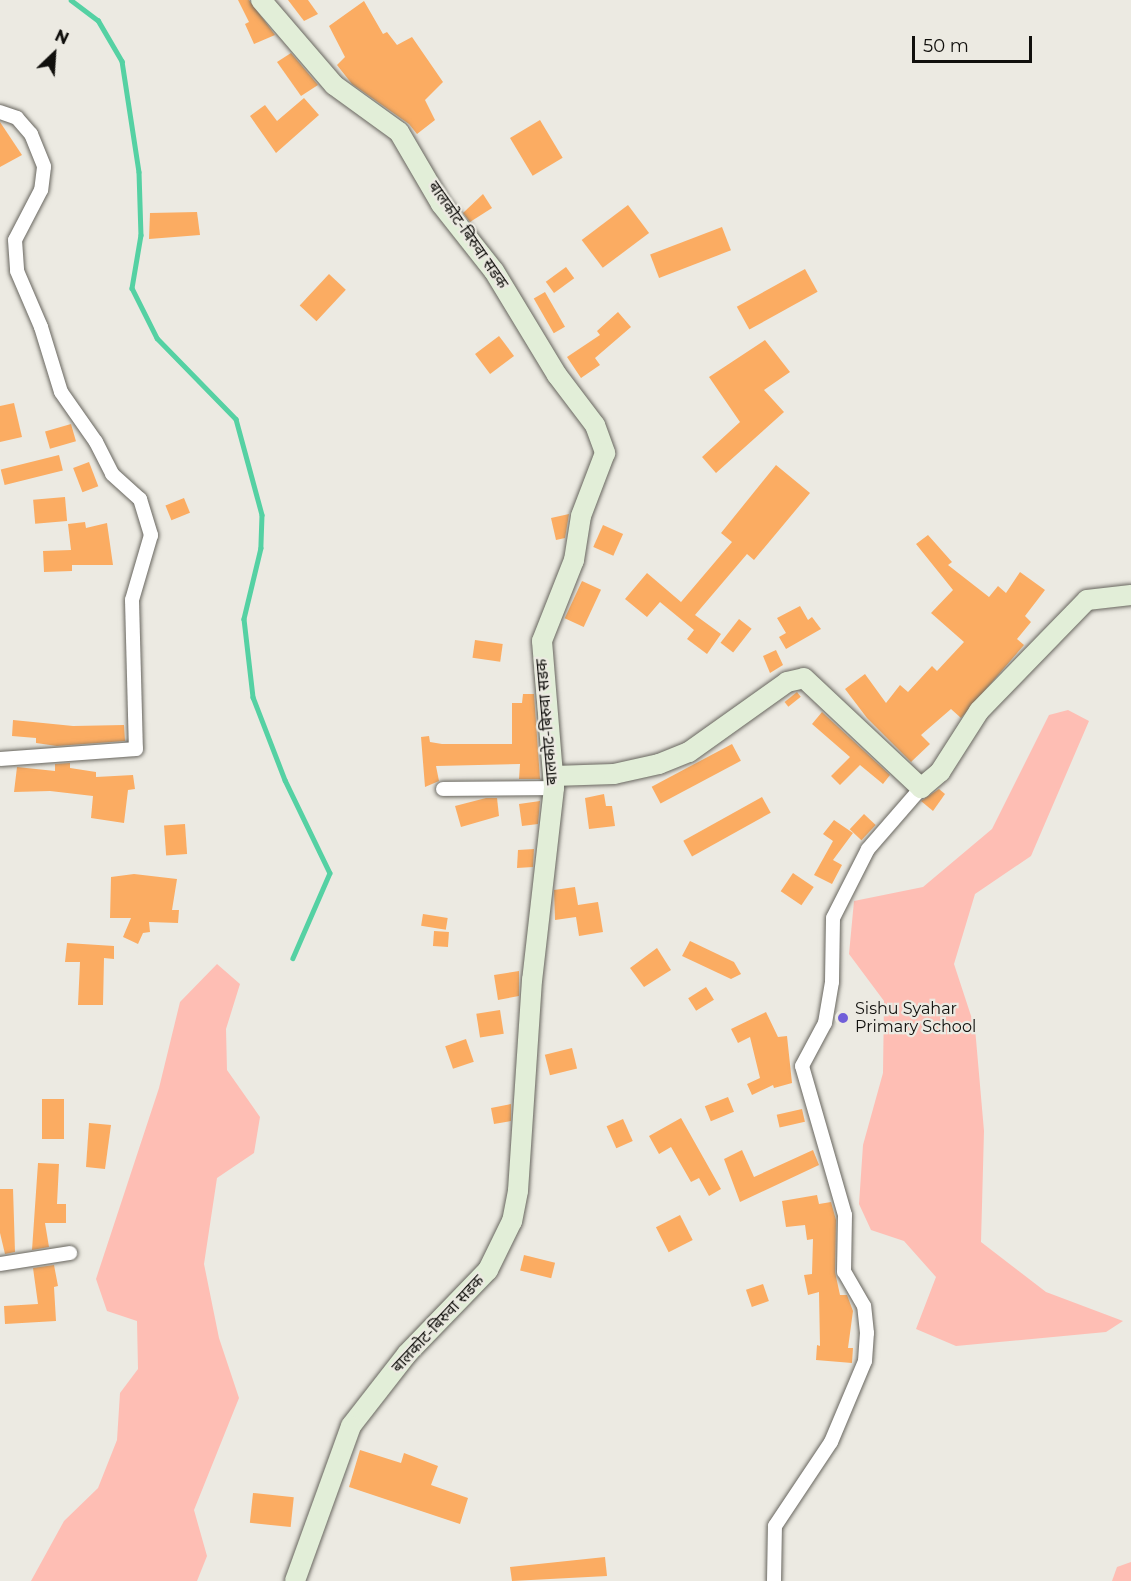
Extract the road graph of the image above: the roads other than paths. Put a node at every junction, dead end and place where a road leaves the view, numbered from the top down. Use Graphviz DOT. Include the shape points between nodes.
graph roads {
  1 [pos="261,0"];
  2 [pos="0,112"];
  3 [pos="1131,595"];
  4 [pos="0,759"];
  5 [pos="554,782"];
  6 [pos="921,788"];
  7 [pos="443,789"];
  8 [pos="70,1253"];
  9 [pos="0,1264"];
  10 [pos="295,1581"];
  11 [pos="774,1581"];
  1 -- 5 [label="main road, बालकोट-बिरुवा सडक" via="334,85 399,132 441,204 494,271 557,375 602,439 604,453 581,516 574,560 542,641"];
  2 -- 4 [label="street" via="17,118 31,134 44,167 41,190 15,240 17,271 41,327 61,392 96,442 112,474 140,499 152,535 132,600 136,749"];
  3 -- 6 [label="main road" via="1087,600 979,711 940,772"];
  5 -- 6 [label="main road" via="614,774 659,764 689,752 786,682 804,678"];
  5 -- 7 [label="street"];
  5 -- 10 [label="main road, बालकोट-बिरुवा सडक" via="532,980 518,1191 512,1221 481,1278 407,1354 351,1426"];
  6 -- 11 [label="street" via="868,849 833,918 832,982 825,1023 802,1066 845,1215 844,1272 864,1306 867,1333 865,1361 831,1443 775,1526"];
  8 -- 9 [label="street"];
}
